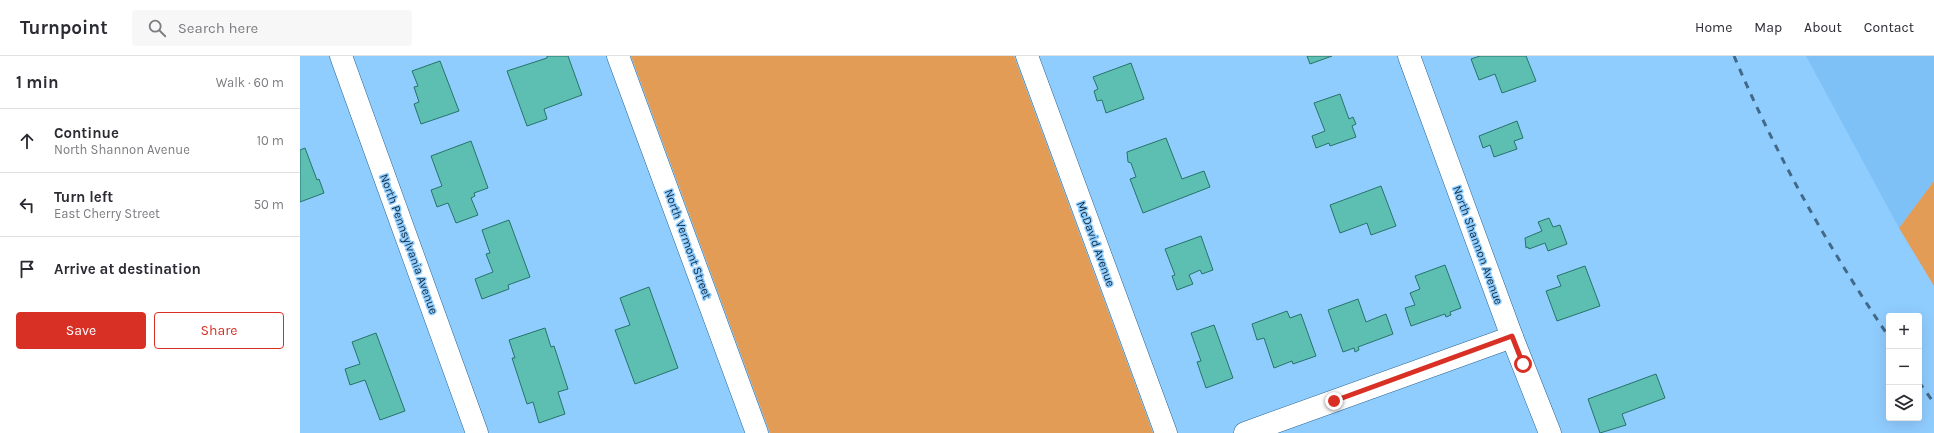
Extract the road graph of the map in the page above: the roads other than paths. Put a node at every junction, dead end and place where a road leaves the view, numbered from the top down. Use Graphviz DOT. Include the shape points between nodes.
graph roads {
  1 [pos="341,56"];
  2 [pos="618,56"];
  3 [pos="1027,56"];
  4 [pos="1408,56"];
  5 [pos="1512,336"];
  6 [pos="477,433"];
  7 [pos="757,433"];
  8 [pos="1166,433"];
  9 [pos="1245,433"];
  10 [pos="1550,433"];
  1 -- 6 [label="street, North Pennsylvania Avenue"];
  2 -- 7 [label="street, North Vermont Street"];
  3 -- 8 [label="street, McDavid Avenue"];
  4 -- 5 [label="street, North Shannon Avenue"];
  5 -- 9 [label="street"];
  5 -- 10 [label="street, North Shannon Avenue"];
}
